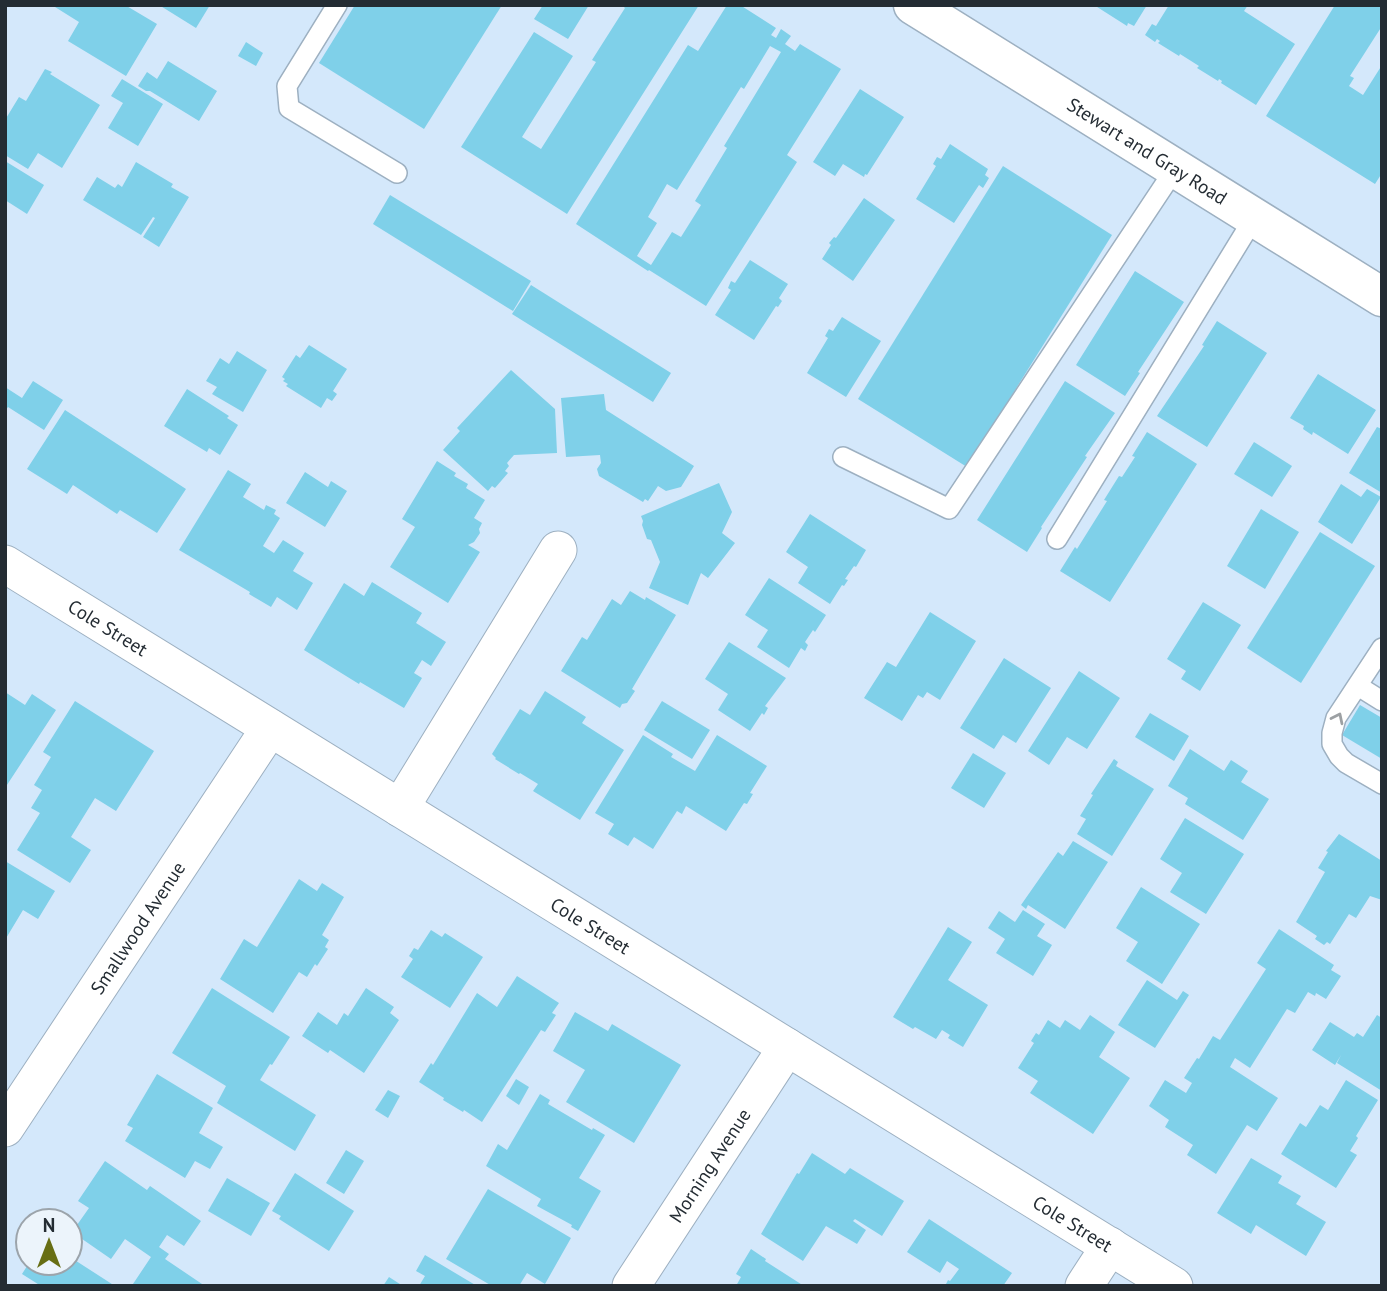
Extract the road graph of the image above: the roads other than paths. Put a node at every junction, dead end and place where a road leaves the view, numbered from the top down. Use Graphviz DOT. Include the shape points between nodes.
graph roads {
  1 [pos="337,5"];
  2 [pos="913,5"];
  3 [pos="1175,169"];
  4 [pos="397,173"];
  5 [pos="1254,218"];
  6 [pos="1382,298"];
  7 [pos="843,457"];
  8 [pos="1056,539"];
  9 [pos="558,550"];
  10 [pos="5,564"];
  11 [pos="1382,648"];
  12 [pos="1358,686"];
  13 [pos="1382,701"];
  14 [pos="270,728"];
  15 [pos="1382,784"];
  16 [pos="400,807"];
  17 [pos="787,1046"];
  18 [pos="5,1128"];
  19 [pos="1110,1246"];
  20 [pos="632,1286"];
  21 [pos="1084,1286"];
  22 [pos="1174,1286"];
  1 -- 4 [label="lane" via="287,86 289,108"];
  2 -- 3 [label="main road, Stewart and Gray Road"];
  3 -- 5 [label="main road, Stewart and Gray Road"];
  3 -- 7 [label="lane" via="949,509"];
  5 -- 6 [label="main road, Stewart and Gray Road"];
  5 -- 8 [label="lane"];
  9 -- 16 [label="street"];
  10 -- 14 [label="street, Cole Street"];
  11 -- 12 [label="lane"];
  12 -- 13 [label="lane"];
  15 -- 12 [label="lane, one-way" via="1346,763 1332,744 1336,718"];
  14 -- 16 [label="street, Cole Street"];
  14 -- 18 [label="street, Smallwood Avenue"];
  16 -- 17 [label="street, Cole Street"];
  17 -- 19 [label="street, Cole Street"];
  17 -- 20 [label="street, Morning Avenue"];
  19 -- 21 [label="street"];
  19 -- 22 [label="street, Cole Street"];
}
